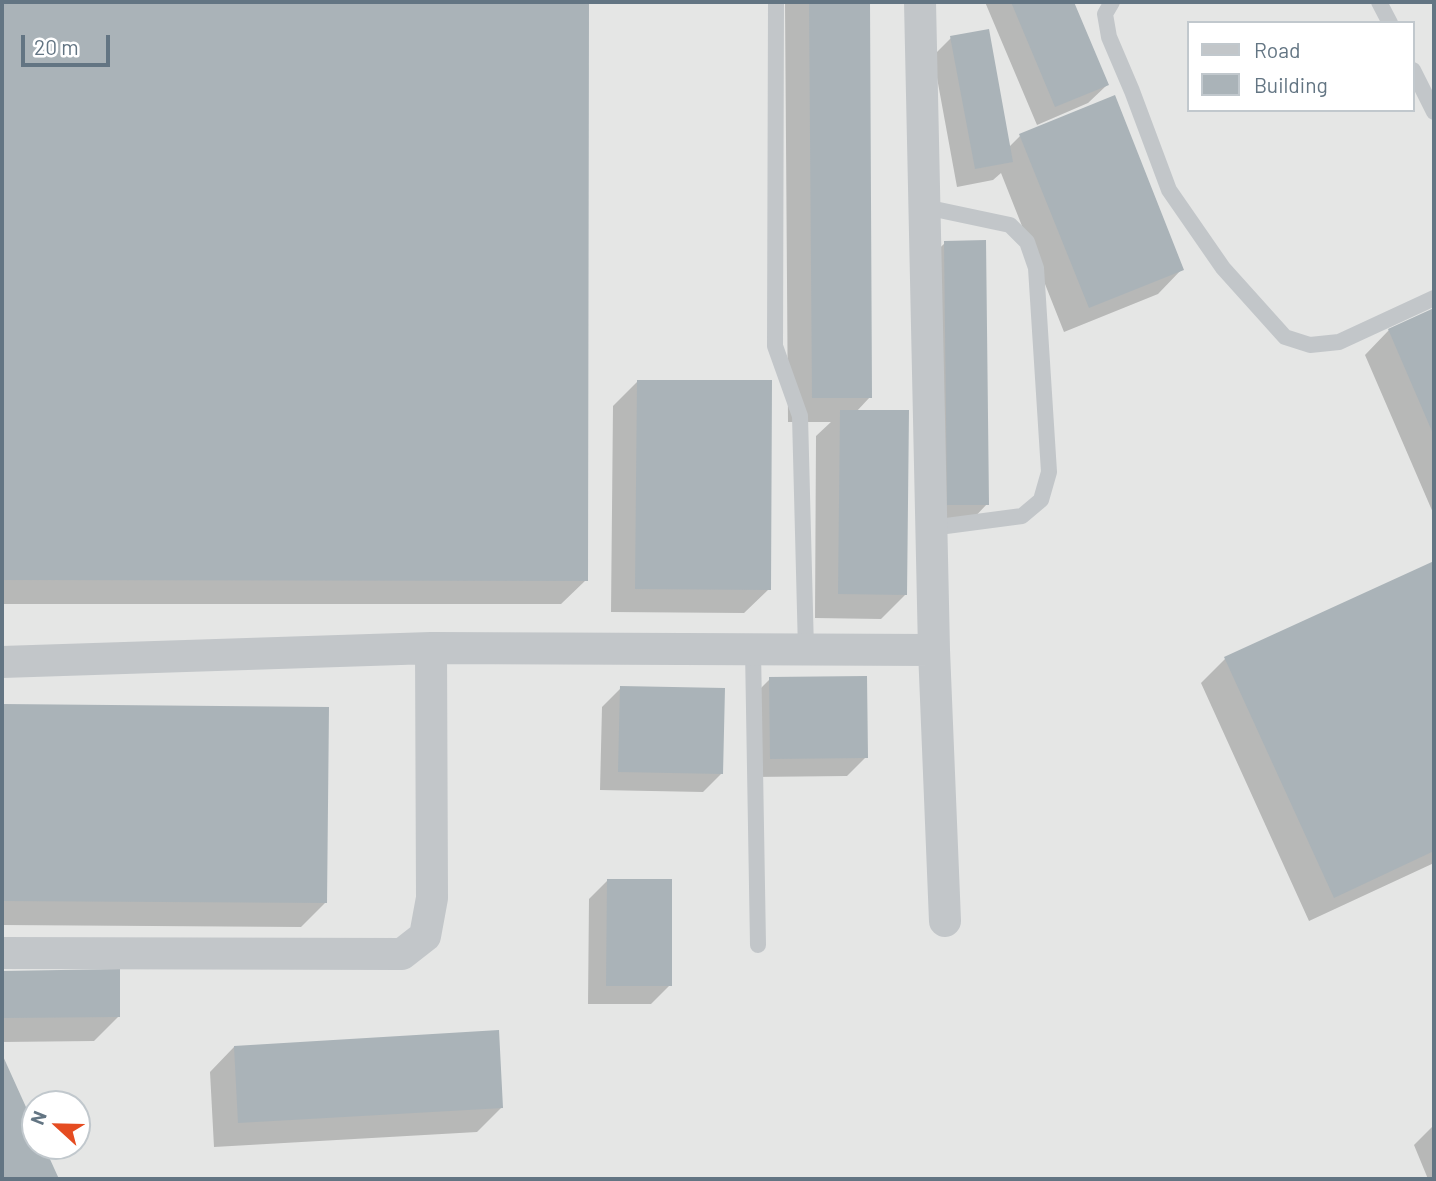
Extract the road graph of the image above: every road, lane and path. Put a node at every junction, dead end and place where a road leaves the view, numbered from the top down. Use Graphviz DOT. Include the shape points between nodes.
graph roads {
  1 [pos="776,2"];
  2 [pos="920,2"];
  3 [pos="1112,2"];
  4 [pos="1380,2"];
  5 [pos="1389,21"];
  6 [pos="1415,74"];
  7 [pos="1434,112"];
  8 [pos="925,207"];
  9 [pos="1434,298"];
  10 [pos="932,528"];
  11 [pos="431,648"];
  12 [pos="753,650"];
  13 [pos="806,650"];
  14 [pos="934,650"];
  15 [pos="2,662"];
  16 [pos="945,921"];
  17 [pos="758,945"];
  18 [pos="2,953"];
  1 -- 13 [label="lane" via="775,346 800,416"];
  2 -- 8 [label="street"];
  3 -- 9 [label="lane" via="1105,14 1109,37 1168,190 1223,268 1284,337 1310,345 1339,342"];
  4 -- 5 [label="lane"];
  6 -- 7 [label="lane"];
  8 -- 10 [label="street"];
  8 -- 10 [label="lane" via="1010,225 1027,242 1036,268 1049,472 1041,500 1022,516"];
  10 -- 14 [label="street"];
  11 -- 12 [label="street"];
  11 -- 15 [label="street"];
  11 -- 18 [label="street" via="432,898 425,936 402,954"];
  12 -- 13 [label="street"];
  12 -- 17 [label="lane"];
  13 -- 14 [label="street"];
  14 -- 16 [label="street"];
}
